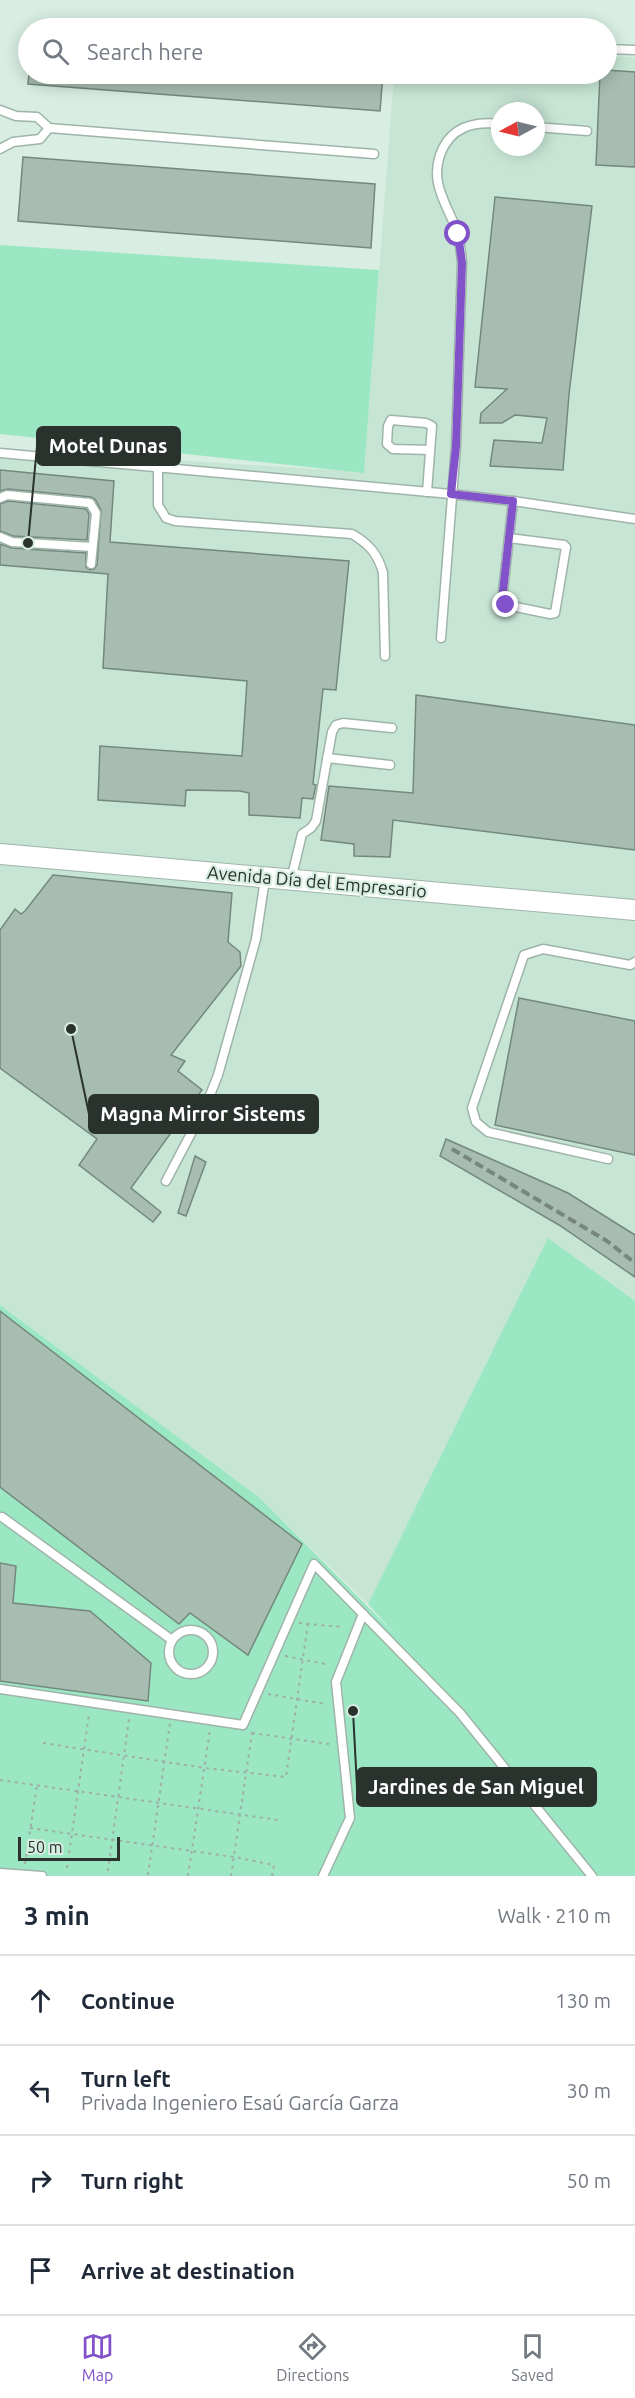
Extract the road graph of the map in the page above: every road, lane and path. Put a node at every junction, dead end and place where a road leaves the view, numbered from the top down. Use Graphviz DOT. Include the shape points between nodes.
graph roads {
  1 [pos="617,49"];
  2 [pos="635,50"];
  3 [pos="0,110"];
  4 [pos="491,123"];
  5 [pos="49,128"];
  6 [pos="545,128"];
  7 [pos="587,131"];
  8 [pos="0,149"];
  9 [pos="374,154"];
  10 [pos="430,450"];
  11 [pos="0,453"];
  12 [pos="158,467"];
  13 [pos="427,492"];
  14 [pos="451,494"];
  15 [pos="0,498"];
  16 [pos="513,501"];
  17 [pos="635,519"];
  18 [pos="0,537"];
  19 [pos="509,538"];
  20 [pos="92,547"];
  21 [pos="91,564"];
  22 [pos="441,638"];
  23 [pos="385,656"];
  24 [pos="392,728"];
  25 [pos="327,758"];
  26 [pos="390,765"];
  27 [pos="0,854"];
  28 [pos="265,878"];
  29 [pos="291,880"];
  30 [pos="635,910"];
  31 [pos="635,962"];
  32 [pos="608,1159"];
  33 [pos="166,1181"];
  34 [pos="1,1516"];
  35 [pos="363,1614"];
  36 [pos="296,1623"];
  37 [pos="308,1623"];
  38 [pos="341,1627"];
  39 [pos="172,1640"];
  40 [pos="282,1655"];
  41 [pos="324,1664"];
  42 [pos="0,1689"];
  43 [pos="266,1694"];
  44 [pos="90,1702"];
  45 [pos="325,1704"];
  46 [pos="131,1708"];
  47 [pos="170,1721"];
  48 [pos="210,1727"];
  49 [pos="241,1731"];
  50 [pos="252,1733"];
  51 [pos="43,1743"];
  52 [pos="329,1744"];
  53 [pos="84,1749"];
  54 [pos="124,1754"];
  55 [pos="164,1761"];
  56 [pos="205,1768"];
  57 [pos="246,1772"];
  58 [pos="0,1780"];
  59 [pos="37,1785"];
  60 [pos="78,1791"];
  61 [pos="118,1797"];
  62 [pos="159,1803"];
  63 [pos="200,1809"];
  64 [pos="240,1815"];
  65 [pos="278,1820"];
  66 [pos="30,1828"];
  67 [pos="72,1834"];
  68 [pos="152,1846"];
  69 [pos="192,1851"];
  70 [pos="234,1857"];
  71 [pos="25,1864"];
  72 [pos="67,1868"];
  73 [pos="108,1871"];
  74 [pos="0,1873"];
  75 [pos="148,1875"];
  76 [pos="42,1876"];
  77 [pos="188,1876"];
  78 [pos="231,1876"];
  79 [pos="272,1876"];
  80 [pos="323,1876"];
  81 [pos="592,1876"];
  1 -- 2 [label="lane"];
  3 -- 5 [label="lane" via="37,117"];
  4 -- 14 [label="lane" via="456,130 444,143 437,169 437,182 458,234 462,263"];
  5 -- 8 [label="lane" via="40,138 13,142"];
  5 -- 9 [label="lane"];
  6 -- 7 [label="lane"];
  10 -- 10 [label="lane" via="432,426 392,420 387,444 393,449"];
  10 -- 13 [label="lane"];
  11 -- 12 [label="lane"];
  12 -- 13 [label="lane"];
  12 -- 23 [label="lane" via="158,505 166,518 352,534 366,542 380,560 383,573"];
  13 -- 14 [label="lane"];
  14 -- 16 [label="lane"];
  14 -- 22 [label="lane"];
  15 -- 20 [label="lane" via="7,495 90,503 96,513"];
  16 -- 17 [label="lane"];
  16 -- 19 [label="lane"];
  18 -- 20 [label="lane" via="12,542"];
  19 -- 19 [label="lane" via="502,600 506,605 555,613 566,548"];
  20 -- 21 [label="lane"];
  24 -- 25 [label="lane" via="343,723 336,726"];
  25 -- 26 [label="lane"];
  25 -- 29 [label="lane" via="316,821 302,834"];
  27 -- 28 [label="street, Avenida Día del Empresario"];
  28 -- 29 [label="street, Avenida Día del Empresario"];
  28 -- 33 [label="lane" via="256,939 218,1075"];
  29 -- 30 [label="street, Avenida Día del Empresario"];
  31 -- 32 [label="lane" via="630,965 543,949 524,955 472,1108 476,1122 488,1132"];
  34 -- 39 [label="lane"];
  35 -- 46 [label="lane" via="315,1563 243,1725"];
  35 -- 80 [label="lane" via="336,1682 350,1818"];
  35 -- 81 [label="lane" via="460,1713"];
  36 -- 38 [label="path"];
  37 -- 57 [label="path" via="286,1777"];
  39 -- 39 [label="lane" via="170,1660 179,1671 200,1672 211,1662 212,1647 198,1631 184,1631"];
  40 -- 41 [label="path"];
  42 -- 44 [label="lane"];
  43 -- 45 [label="path"];
  44 -- 46 [label="lane"];
  44 -- 53 [label="path"];
  46 -- 54 [label="path"];
  47 -- 55 [label="path"];
  48 -- 56 [label="path"];
  49 -- 50 [label="path"];
  50 -- 52 [label="path"];
  50 -- 57 [label="path"];
  51 -- 53 [label="path"];
  53 -- 54 [label="path"];
  53 -- 60 [label="path"];
  54 -- 55 [label="path"];
  54 -- 61 [label="path"];
  55 -- 56 [label="path"];
  55 -- 62 [label="path"];
  56 -- 57 [label="path"];
  56 -- 63 [label="path"];
  57 -- 64 [label="path"];
  58 -- 59 [label="path"];
  59 -- 60 [label="path"];
  59 -- 66 [label="path"];
  60 -- 61 [label="path"];
  60 -- 67 [label="path"];
  61 -- 62 [label="path"];
  61 -- 73 [label="path"];
  62 -- 63 [label="path"];
  62 -- 68 [label="path"];
  63 -- 64 [label="path"];
  63 -- 69 [label="path"];
  64 -- 65 [label="path"];
  64 -- 70 [label="path"];
  66 -- 67 [label="path"];
  66 -- 71 [label="path"];
  67 -- 68 [label="path"];
  67 -- 72 [label="path"];
  68 -- 69 [label="path"];
  68 -- 75 [label="path"];
  69 -- 70 [label="path"];
  69 -- 77 [label="path"];
  70 -- 78 [label="path"];
  70 -- 79 [label="path" via="274,1864"];
  74 -- 76 [label="lane"];
}
